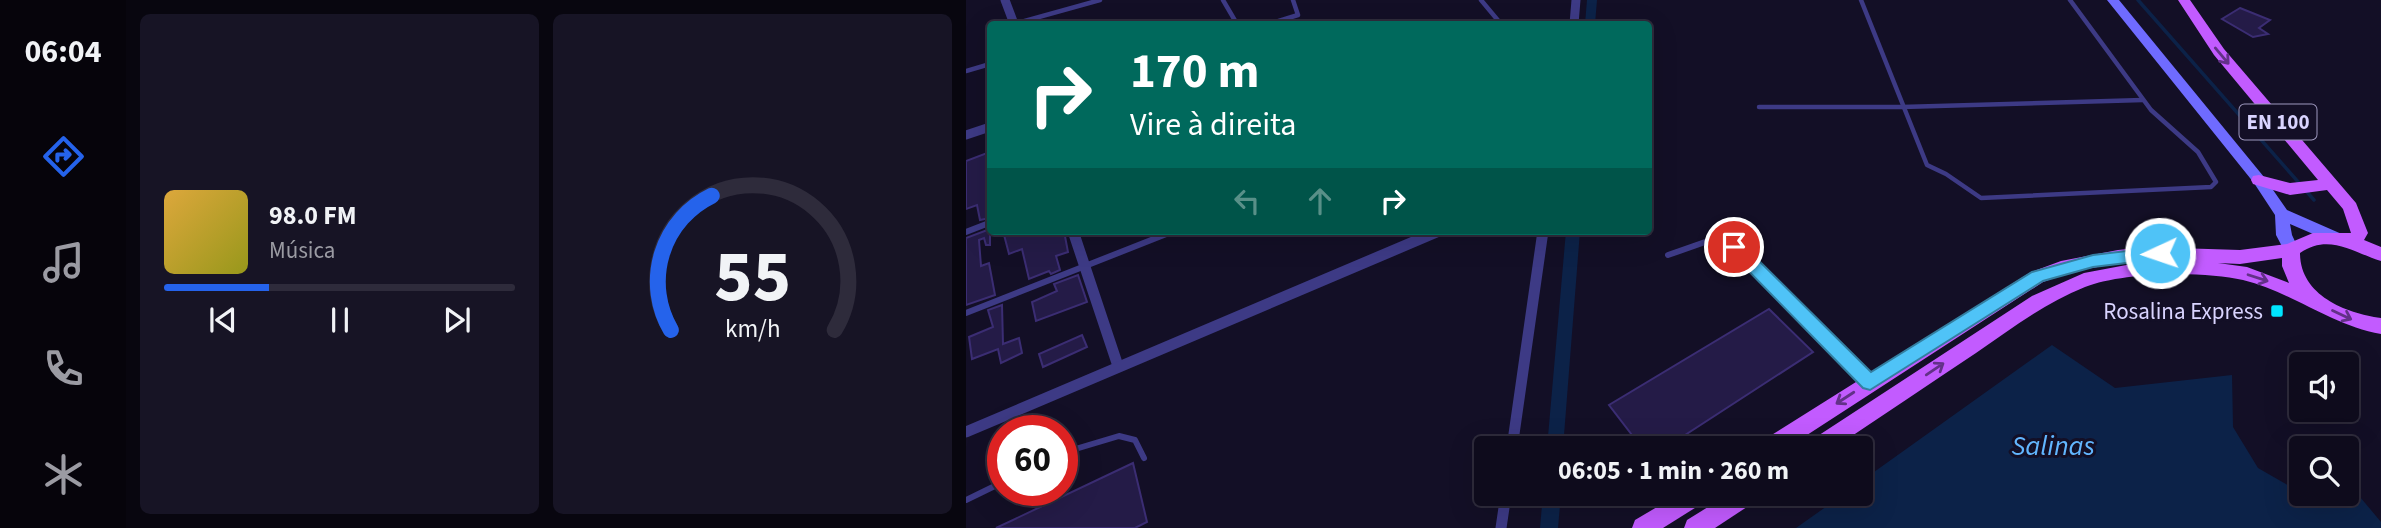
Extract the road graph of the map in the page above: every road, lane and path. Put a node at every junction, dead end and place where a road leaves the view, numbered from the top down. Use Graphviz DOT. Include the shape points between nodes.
graph roads {
  1 [pos="1005,0"];
  2 [pos="1100,0"];
  3 [pos="1223,0"];
  4 [pos="1293,0"];
  5 [pos="1481,0"];
  6 [pos="1576,0"];
  7 [pos="1861,0"];
  8 [pos="2070,0"];
  9 [pos="2113,0"];
  10 [pos="2184,0"];
  11 [pos="1013,21"];
  12 [pos="1025,21"];
  13 [pos="1235,21"];
  14 [pos="1278,21"];
  15 [pos="1498,21"];
  16 [pos="1574,21"];
  17 [pos="987,65"];
  18 [pos="966,71"];
  19 [pos="2143,100"];
  20 [pos="1759,107"];
  21 [pos="1902,107"];
  22 [pos="987,128"];
  23 [pos="966,135"];
  24 [pos="2259,180"];
  25 [pos="2331,184"];
  26 [pos="2282,214"];
  27 [pos="987,224"];
  28 [pos="966,232"];
  29 [pos="1074,235"];
  30 [pos="1164,235"];
  31 [pos="1430,235"];
  32 [pos="1542,235"];
  33 [pos="2343,239"];
  34 [pos="2291,250"];
  35 [pos="1668,255"];
  36 [pos="2381,255"];
  37 [pos="1083,268"];
  38 [pos="2318,302"];
  39 [pos="966,313"];
  40 [pos="2381,326"];
  41 [pos="1118,366"];
  42 [pos="1870,382"];
  43 [pos="966,432"];
  44 [pos="1514,436"];
  45 [pos="1787,436"];
  46 [pos="1835,436"];
  47 [pos="1078,448"];
  48 [pos="1144,458"];
  49 [pos="987,490"];
  50 [pos="966,500"];
  51 [pos="1504,506"];
  52 [pos="1679,506"];
  53 [pos="1729,506"];
  54 [pos="1501,528"];
  55 [pos="1643,528"];
  56 [pos="1695,528"];
  1 -- 11 [label="street"];
  2 -- 12 [label="lane"];
  3 -- 13 [label="lane"];
  4 -- 14 [label="lane" via="1299,14"];
  5 -- 15 [label="lane"];
  6 -- 16 [label="street"];
  7 -- 21 [label="lane"];
  8 -- 19 [label="lane"];
  9 -- 24 [label="street"];
  10 -- 25 [label="main road, EN 100, one-way" via="2219,52"];
  17 -- 18 [label="lane"];
  19 -- 21 [label="lane"];
  19 -- 21 [label="lane" via="2181,134 2214,174 2216,182 2211,187 1981,198 1927,165"];
  20 -- 21 [label="lane"];
  22 -- 23 [label="street"];
  24 -- 25 [label="main road" via="2290,190"];
  24 -- 26 [label="street"];
  25 -- 33 [label="main road, EN 100" via="2350,207 2360,233 2356,239"];
  26 -- 33 [label="street"];
  26 -- 34 [label="street"];
  27 -- 28 [label="lane"];
  29 -- 37 [label="street"];
  30 -- 37 [label="lane"];
  31 -- 41 [label="street"];
  32 -- 44 [label="street"];
  33 -- 34 [label="main road" via="2304,240"];
  33 -- 36 [label="main road"];
  34 -- 38 [label="main road" via="2292,274"];
  34 -- 42 [label="main road" via="2240,257 2145,253 2061,268 2015,289"];
  35 -- 42 [label="lane" via="1717,238 1734,247"];
  37 -- 39 [label="lane"];
  37 -- 41 [label="street"];
  38 -- 40 [label="main road, one-way" via="2353,320"];
  46 -- 38 [label="main road, one-way" via="2038,300 2084,280 2137,270 2210,268 2247,274"];
  41 -- 43 [label="street"];
  42 -- 45 [label="main road, one-way"];
  47 -- 48 [label="lane" via="1119,436 1135,440"];
  49 -- 50 [label="lane"];
  51 -- 54 [label="street"];
  52 -- 55 [label="main road"];
  53 -- 56 [label="main road"];
}
